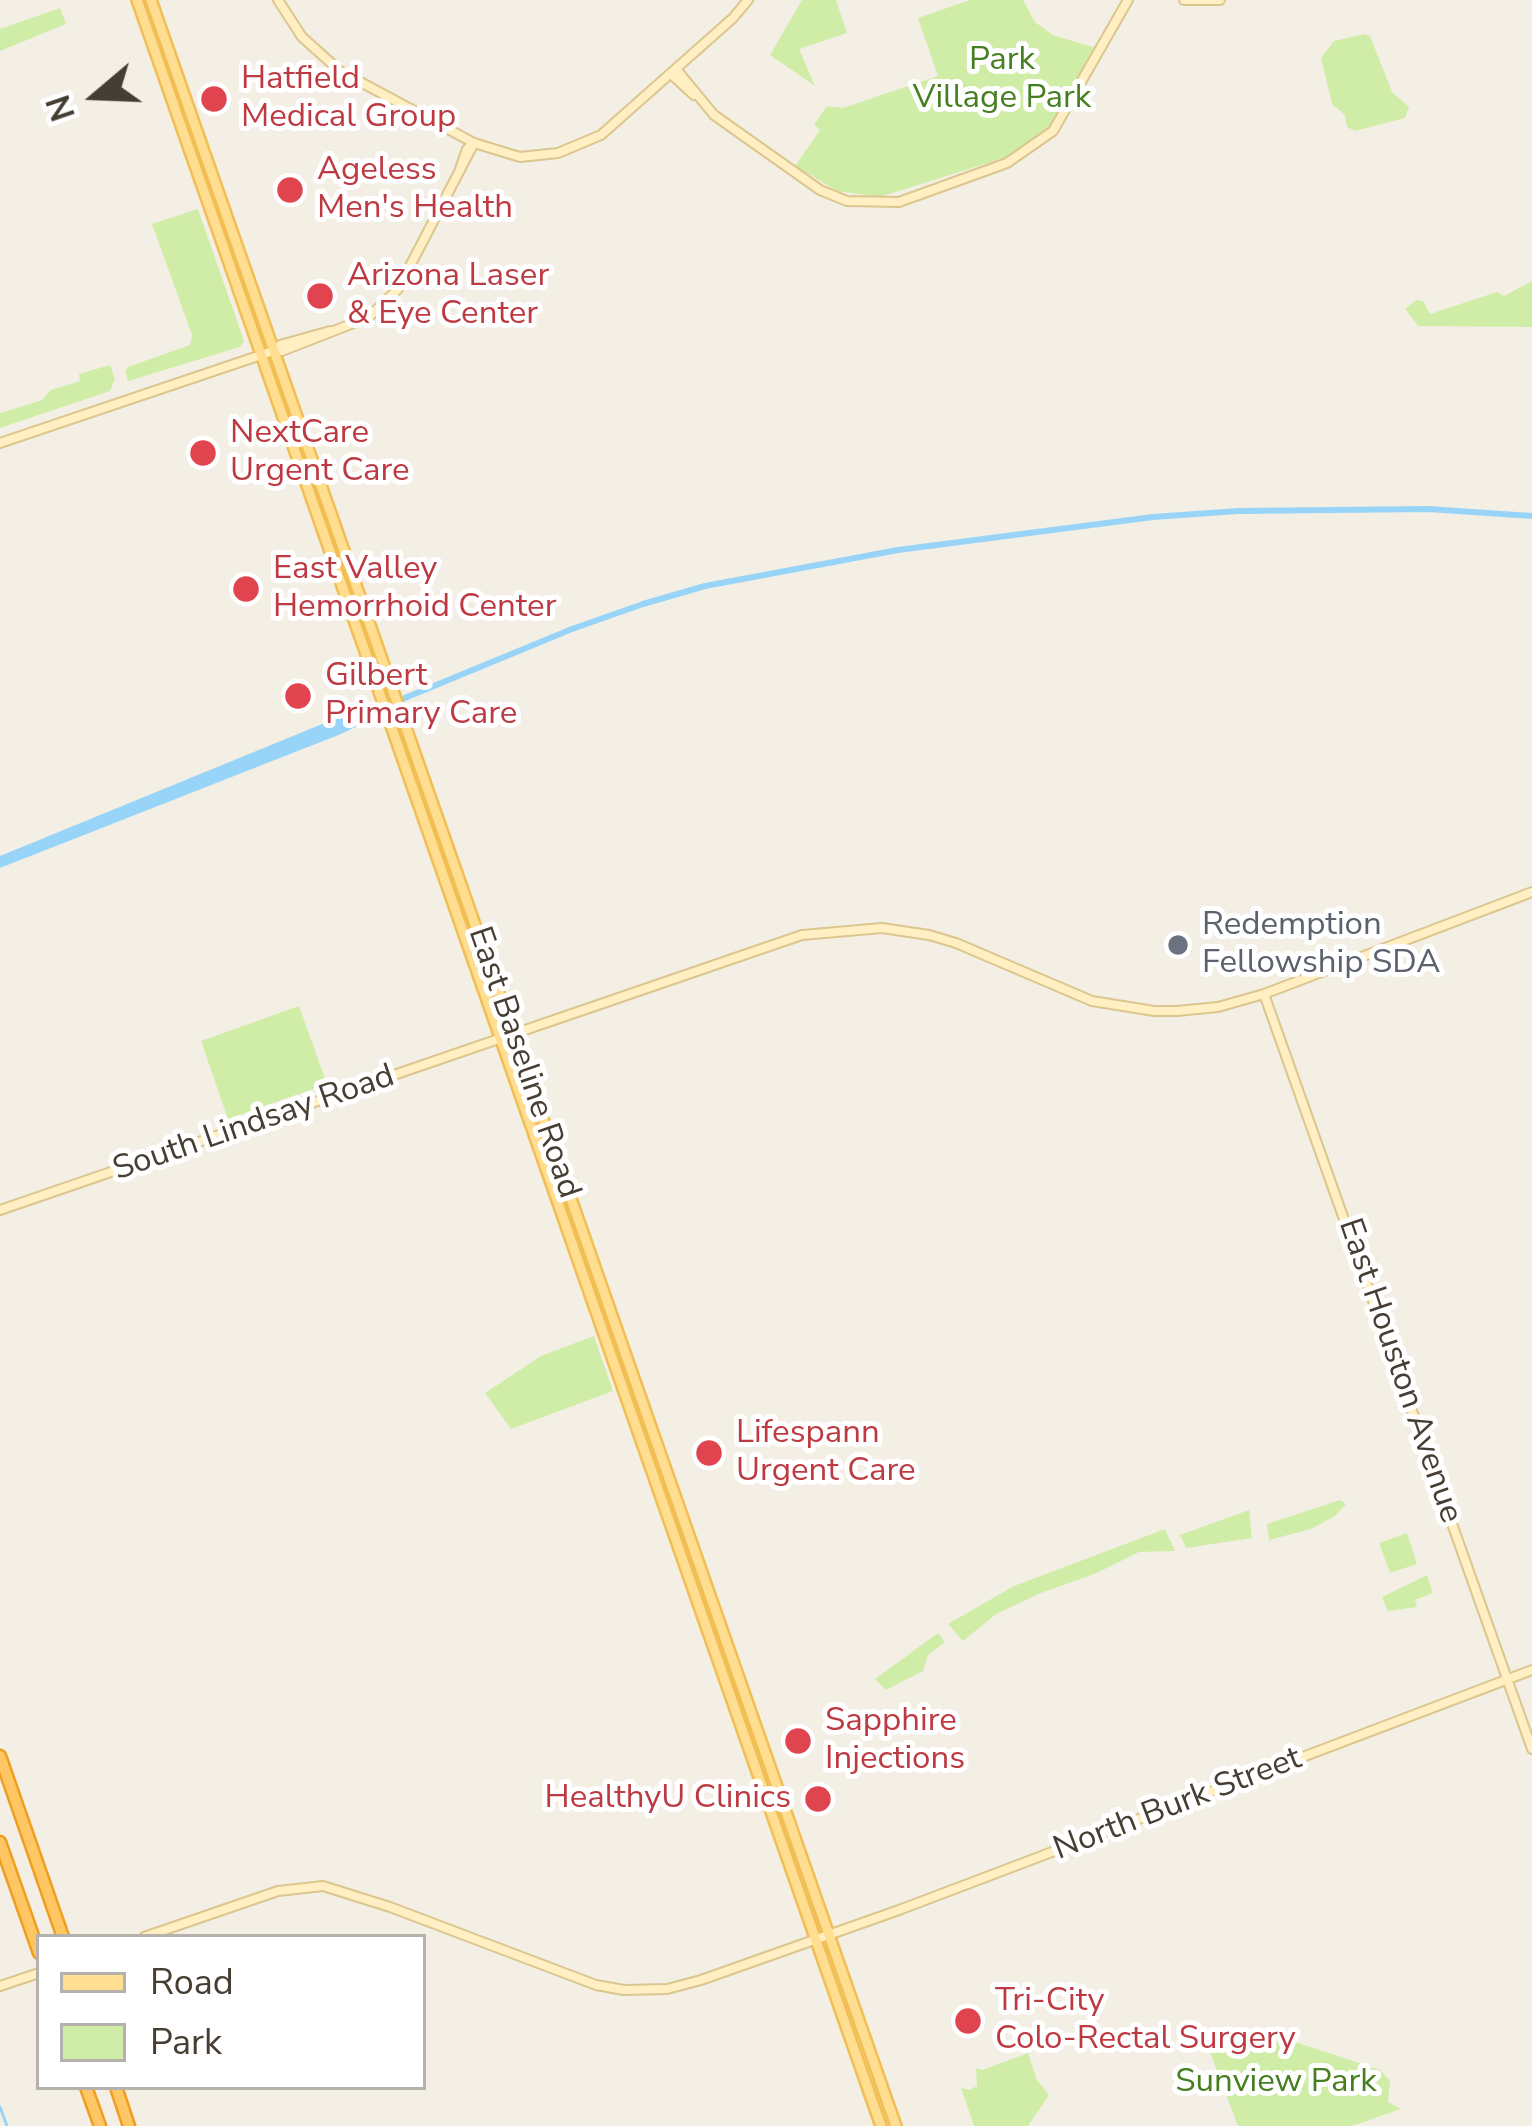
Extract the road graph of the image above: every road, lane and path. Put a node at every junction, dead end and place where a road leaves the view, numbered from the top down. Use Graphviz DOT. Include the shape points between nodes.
graph roads {
  1 [pos="136,0"];
  2 [pos="151,0"];
  3 [pos="278,0"];
  4 [pos="748,0"];
  5 [pos="1128,0"];
  6 [pos="1184,0"];
  7 [pos="1220,0"];
  8 [pos="674,72"];
  9 [pos="474,142"];
  10 [pos="267,353"];
  11 [pos="0,442"];
  12 [pos="328,547"];
  13 [pos="350,572"];
  14 [pos="1532,892"];
  15 [pos="1264,994"];
  16 [pos="507,1037"];
  17 [pos="0,1210"];
  18 [pos="1532,1670"];
  19 [pos="1507,1679"];
  20 [pos="1532,1749"];
  21 [pos="0,1756"];
  22 [pos="0,1842"];
  23 [pos="62,1934"];
  24 [pos="153,1934"];
  25 [pos="823,1938"];
  26 [pos="36,1944"];
  27 [pos="36,1974"];
  28 [pos="0,1986"];
  29 [pos="87,2090"];
  30 [pos="117,2090"];
  31 [pos="99,2126"];
  32 [pos="129,2126"];
  33 [pos="881,2126"];
  34 [pos="896,2126"];
  1 -- 10 [label="main road, East Baseline Road"];
  2 -- 10 [label="main road, East Baseline Road"];
  3 -- 9 [label="street" via="302,37 340,71"];
  4 -- 8 [label="street"];
  5 -- 8 [label="street" via="1053,131 1007,163 899,202 847,201 820,190 727,126"];
  6 -- 7 [label="street"];
  8 -- 9 [label="street" via="580,146 520,157"];
  9 -- 10 [label="street" via="392,299 362,320"];
  10 -- 11 [label="street"];
  10 -- 12 [label="main road, East Baseline Road"];
  10 -- 13 [label="main road, East Baseline Road"];
  12 -- 13 [label="main road"];
  12 -- 16 [label="main road, East Baseline Road"];
  13 -- 16 [label="main road, East Baseline Road"];
  14 -- 15 [label="street, South Lindsay Road"];
  15 -- 16 [label="street, South Lindsay Road" via="1195,1010 1134,1009 1058,989 928,934 830,929"];
  15 -- 19 [label="street, East Houston Avenue"];
  16 -- 17 [label="street, South Lindsay Road"];
  16 -- 25 [label="main road, East Baseline Road"];
  18 -- 19 [label="street, North Burk Street"];
  19 -- 20 [label="street, East Houston Avenue"];
  19 -- 25 [label="street, North Burk Street"];
  21 -- 23 [label="highway"];
  22 -- 26 [label="highway"];
  24 -- 25 [label="street, North Burk Street" via="278,1891 323,1886 624,1990 681,1986"];
  25 -- 33 [label="main road, East Baseline Road"];
  25 -- 34 [label="main road, East Baseline Road"];
  27 -- 28 [label="street"];
  29 -- 31 [label="highway"];
  30 -- 32 [label="highway"];
}
